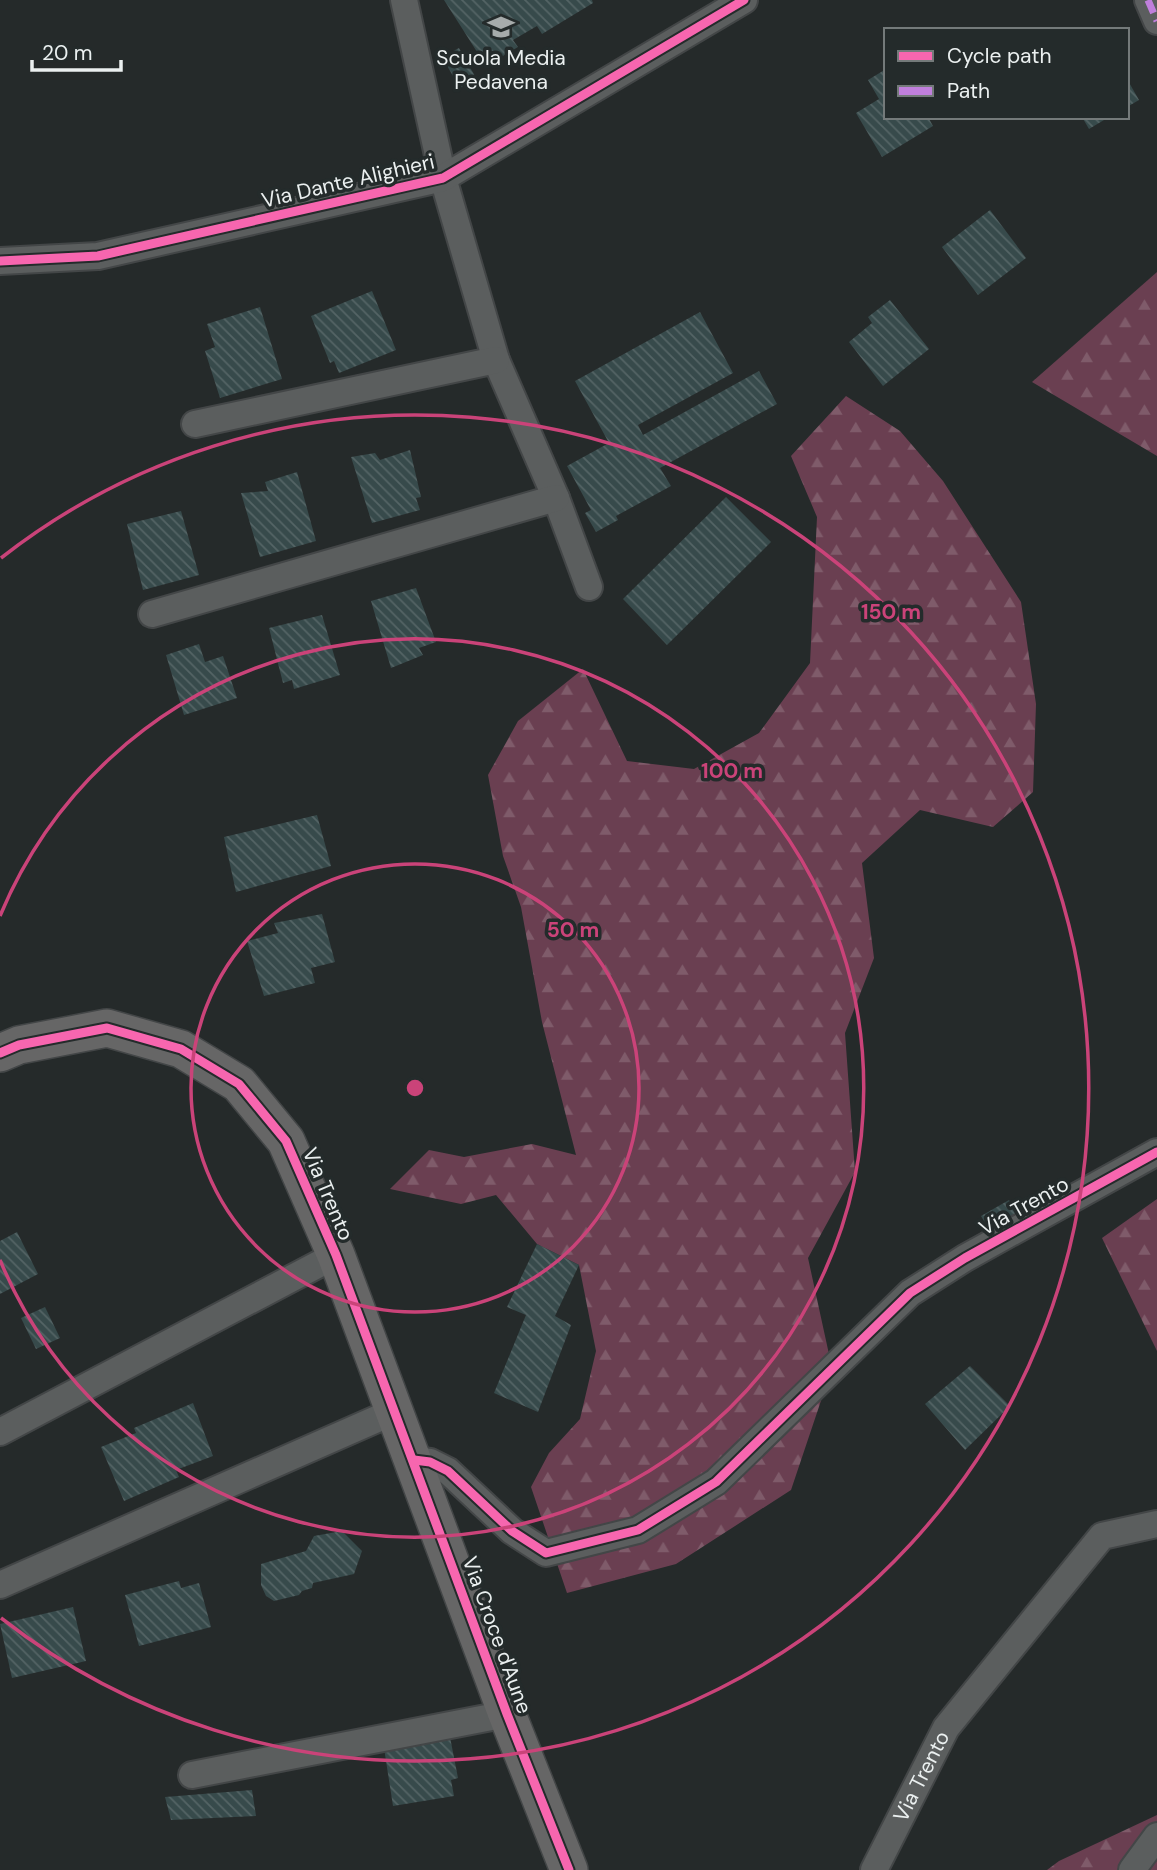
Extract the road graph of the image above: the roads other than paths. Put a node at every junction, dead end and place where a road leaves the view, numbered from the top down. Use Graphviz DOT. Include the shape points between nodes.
graph roads {
  1 [pos="404,0"];
  2 [pos="744,0"];
  3 [pos="1148,0"];
  4 [pos="1157,20"];
  5 [pos="443,178"];
  6 [pos="0,261"];
  7 [pos="496,360"];
  8 [pos="195,424"];
  9 [pos="556,498"];
  10 [pos="589,587"];
  11 [pos="152,614"];
  12 [pos="0,1053"];
  13 [pos="1157,1152"];
  14 [pos="336,1255"];
  15 [pos="396,1411"];
  16 [pos="0,1432"];
  17 [pos="414,1460"];
  18 [pos="1157,1524"];
  19 [pos="0,1585"];
  20 [pos="507,1714"];
  21 [pos="192,1775"];
  22 [pos="1157,1836"];
  23 [pos="569,1870"];
  24 [pos="874,1870"];
  25 [pos="1132,1870"];
  1 -- 5 [label="street"];
  2 -- 5 [label="street, Via Dante Alighieri"];
  3 -- 4 [label="street"];
  5 -- 6 [label="street, Via Dante Alighieri" via="98,256"];
  5 -- 7 [label="street"];
  7 -- 8 [label="street"];
  7 -- 9 [label="street"];
  9 -- 10 [label="street"];
  9 -- 11 [label="street"];
  12 -- 14 [label="main road, Via Trento" via="107,1028 181,1049 216,1070 239,1084 286,1140"];
  13 -- 17 [label="street, Via Trento" via="965,1258 911,1293 716,1482 639,1530 545,1553 512,1531 448,1471"];
  14 -- 15 [label="main road, Via Trento"];
  14 -- 16 [label="street, Via Trento"];
  15 -- 17 [label="main road, Via Croce d'Aune"];
  15 -- 19 [label="street"];
  17 -- 20 [label="main road, Via Croce d'Aune"];
  18 -- 24 [label="street, Via Trento" via="1102,1536 946,1728"];
  20 -- 21 [label="street"];
  20 -- 23 [label="main road, Via Croce d'Aune"];
  22 -- 25 [label="street"];
}
